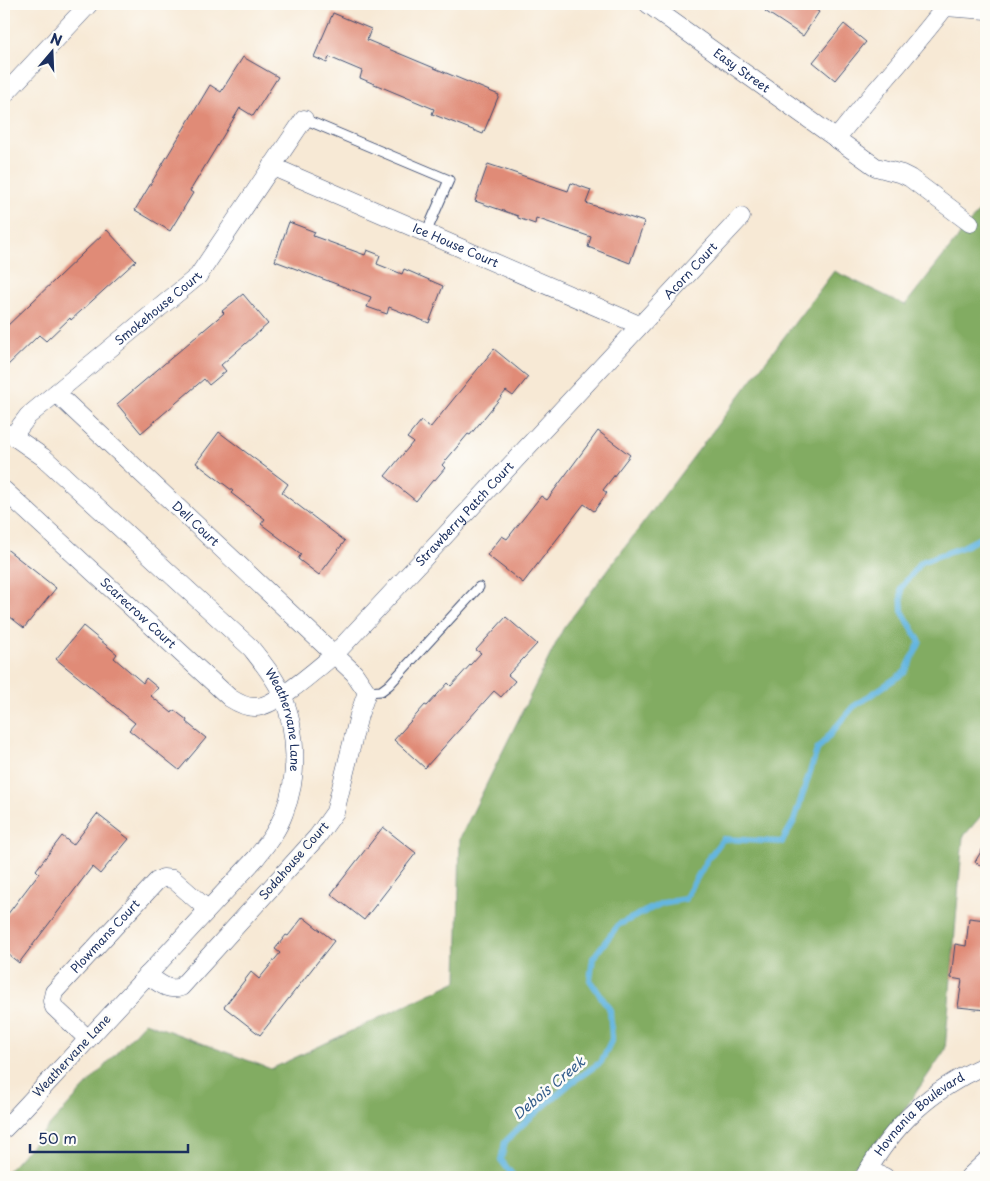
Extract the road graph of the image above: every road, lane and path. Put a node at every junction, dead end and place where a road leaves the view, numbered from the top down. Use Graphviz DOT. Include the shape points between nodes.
graph roads {
  1 [pos="89,4"];
  2 [pos="648,4"];
  3 [pos="946,6"];
  4 [pos="986,10"];
  5 [pos="4,95"];
  6 [pos="304,119"];
  7 [pos="836,139"];
  8 [pos="271,166"];
  9 [pos="741,217"];
  10 [pos="970,223"];
  11 [pos="426,233"];
  12 [pos="639,325"];
  13 [pos="56,393"];
  14 [pos="12,432"];
  15 [pos="4,490"];
  16 [pos="479,587"];
  17 [pos="335,654"];
  18 [pos="367,692"];
  19 [pos="283,695"];
  20 [pos="207,909"];
  21 [pos="147,975"];
  22 [pos="88,1039"];
  23 [pos="986,1065"];
  24 [pos="4,1129"];
  25 [pos="986,1161"];
  26 [pos="866,1174"];
  27 [pos="885,1177"];
  28 [pos="969,1177"];
  1 -- 5 [label="street"];
  2 -- 7 [label="street, Easy Street"];
  3 -- 4 [label="street"];
  3 -- 7 [label="street"];
  6 -- 8 [label="street, Smokehouse Court"];
  6 -- 11 [label="lane" via="449,180"];
  7 -- 10 [label="street, Easy Street" via="876,167 910,178"];
  8 -- 11 [label="street, Ice House Court"];
  8 -- 13 [label="street, Smokehouse Court" via="198,276"];
  9 -- 12 [label="street, Acorn Court"];
  11 -- 12 [label="street, Ice House Court"];
  12 -- 17 [label="street, Strawberry Patch Court"];
  13 -- 14 [label="street, Smokehouse Court"];
  13 -- 17 [label="street, Dell Court"];
  14 -- 19 [label="street, Weathervane Lane" via="251,648"];
  15 -- 19 [label="street, Scarecrow Court" via="230,698 257,707"];
  16 -- 18 [label="lane" via="389,685 381,691"];
  17 -- 18 [label="street"];
  17 -- 19 [label="street, Strawberry Patch Court"];
  18 -- 21 [label="street, Sodahouse Court" via="335,812 317,837 181,987 174,990"];
  19 -- 20 [label="street, Weathervane Lane" via="295,755 292,788 284,812 273,835 256,858"];
  20 -- 21 [label="street, Weathervane Lane"];
  20 -- 22 [label="street, Plowmans Court" via="173,880 157,880 54,992 54,1007"];
  21 -- 22 [label="street, Weathervane Lane"];
  22 -- 24 [label="street, Weathervane Lane"];
  23 -- 26 [label="street, Hovnania Boulevard" via="965,1074 914,1111 876,1155"];
  25 -- 28 [label="street"];
  26 -- 27 [label="street"];
}
